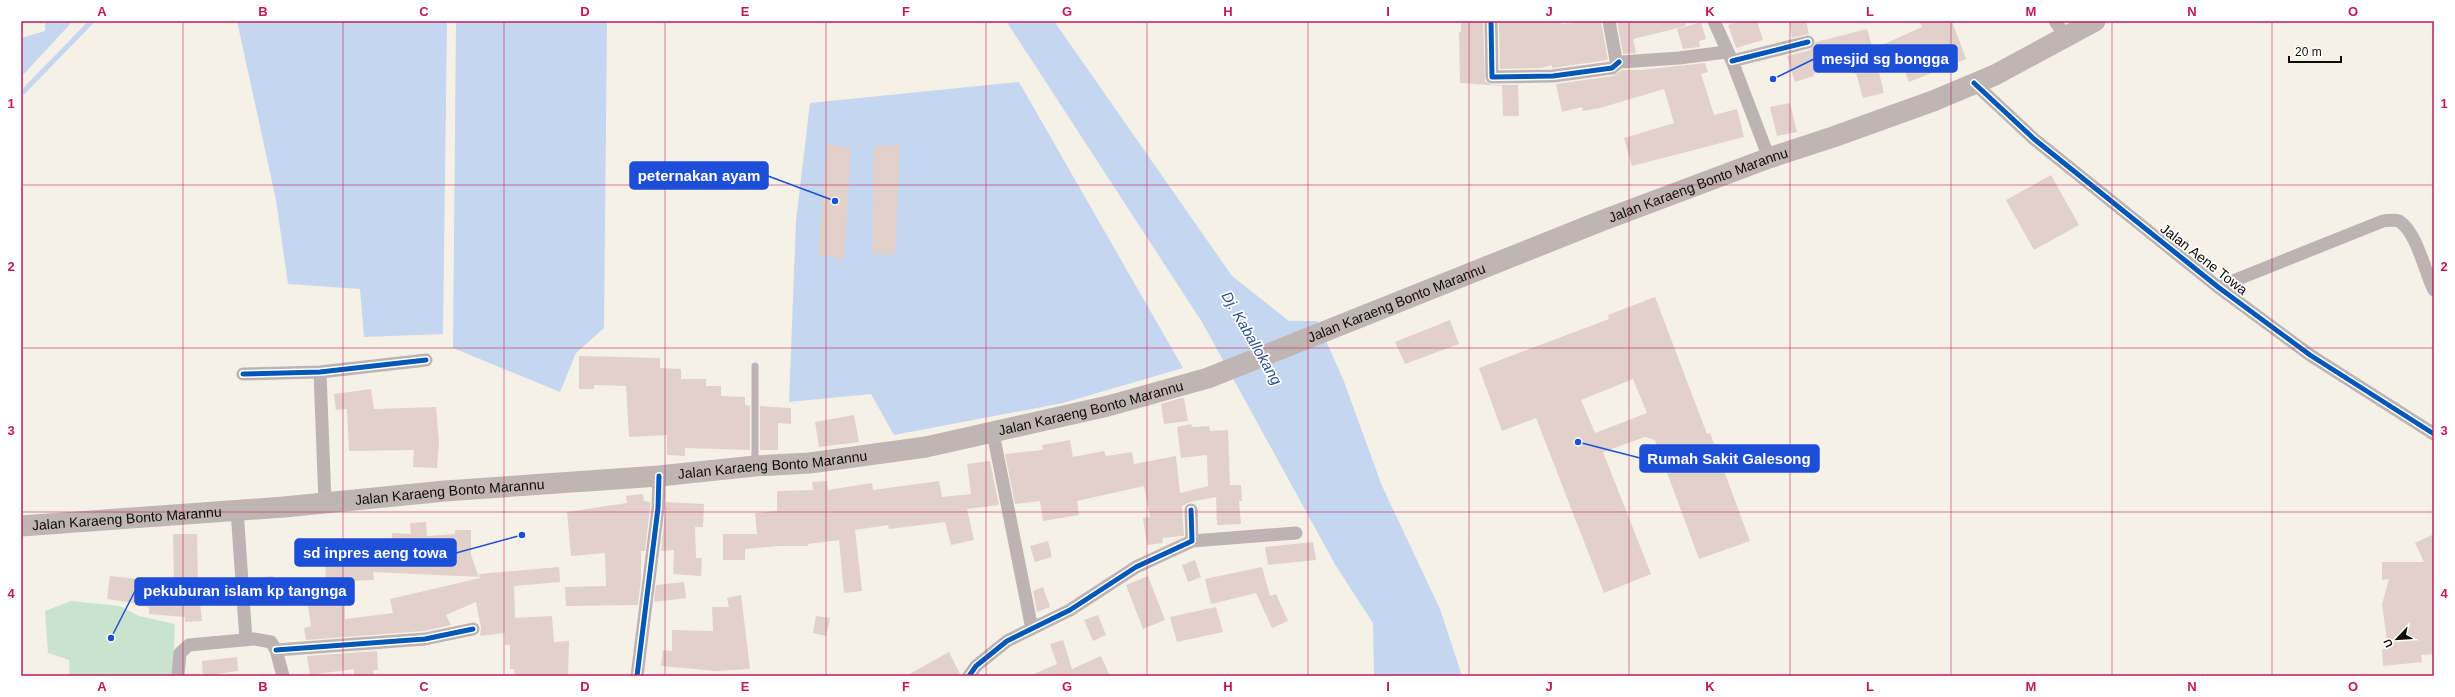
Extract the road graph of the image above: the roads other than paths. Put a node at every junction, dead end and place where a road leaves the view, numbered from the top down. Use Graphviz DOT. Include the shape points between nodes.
graph roads {
  1 [pos="1491,21"];
  2 [pos="1609,21"];
  3 [pos="1714,21"];
  4 [pos="2095,21"];
  5 [pos="2060,29"];
  6 [pos="1808,42"];
  7 [pos="1729,56"];
  8 [pos="1619,62"];
  9 [pos="1974,83"];
  10 [pos="1769,158"];
  11 [pos="2218,287"];
  12 [pos="2434,290"];
  13 [pos="426,360"];
  14 [pos="755,366"];
  15 [pos="320,372"];
  16 [pos="243,374"];
  17 [pos="993,433"];
  18 [pos="2434,434"];
  19 [pos="755,466"];
  20 [pos="659,476"];
  21 [pos="325,503"];
  22 [pos="237,510"];
  23 [pos="1191,510"];
  24 [pos="21,526"];
  25 [pos="1296,533"];
  26 [pos="1192,541"];
  27 [pos="473,629"];
  28 [pos="1032,629"];
  29 [pos="246,640"];
  30 [pos="276,650"];
  31 [pos="178,676"];
  32 [pos="283,676"];
  33 [pos="637,676"];
  34 [pos="969,676"];
  1 -- 8 [label="street" via="1492,77 1561,75 1612,68"];
  2 -- 8 [label="street" via="1616,60"];
  3 -- 7 [label="street"];
  4 -- 5 [label="main road, Jalan Karaeng Bonto Marannu"];
  5 -- 9 [label="main road, Jalan Karaeng Bonto Marannu"];
  6 -- 7 [label="street"];
  7 -- 8 [label="street"];
  7 -- 10 [label="street"];
  9 -- 10 [label="main road, Jalan Karaeng Bonto Marannu" via="1852,130"];
  9 -- 11 [label="street, Jalan Aene Towa" via="2034,139"];
  10 -- 17 [label="main road, Jalan Karaeng Bonto Marannu" via="1601,221 1199,382"];
  11 -- 12 [label="street" via="2392,220 2404,226 2418,249"];
  11 -- 18 [label="street, Jalan Aene Towa" via="2310,355"];
  13 -- 15 [label="street"];
  14 -- 19 [label="lane"];
  15 -- 16 [label="street"];
  15 -- 21 [label="street"];
  17 -- 19 [label="main road, Jalan Karaeng Bonto Marannu" via="926,447 826,462"];
  17 -- 28 [label="street"];
  19 -- 20 [label="main road, Jalan Karaeng Bonto Marannu"];
  20 -- 21 [label="main road, Jalan Karaeng Bonto Marannu" via="445,491"];
  20 -- 33 [label="street" via="658,508"];
  21 -- 22 [label="main road, Jalan Karaeng Bonto Marannu"];
  22 -- 24 [label="main road, Jalan Karaeng Bonto Marannu"];
  22 -- 29 [label="street"];
  23 -- 26 [label="street"];
  25 -- 26 [label="street"];
  26 -- 28 [label="street" via="1136,567 1070,610"];
  27 -- 30 [label="street" via="425,639"];
  28 -- 34 [label="street" via="1007,641 989,654"];
  29 -- 30 [label="street" via="271,642"];
  29 -- 31 [label="street" via="188,645 180,653"];
  30 -- 32 [label="street"];
}
